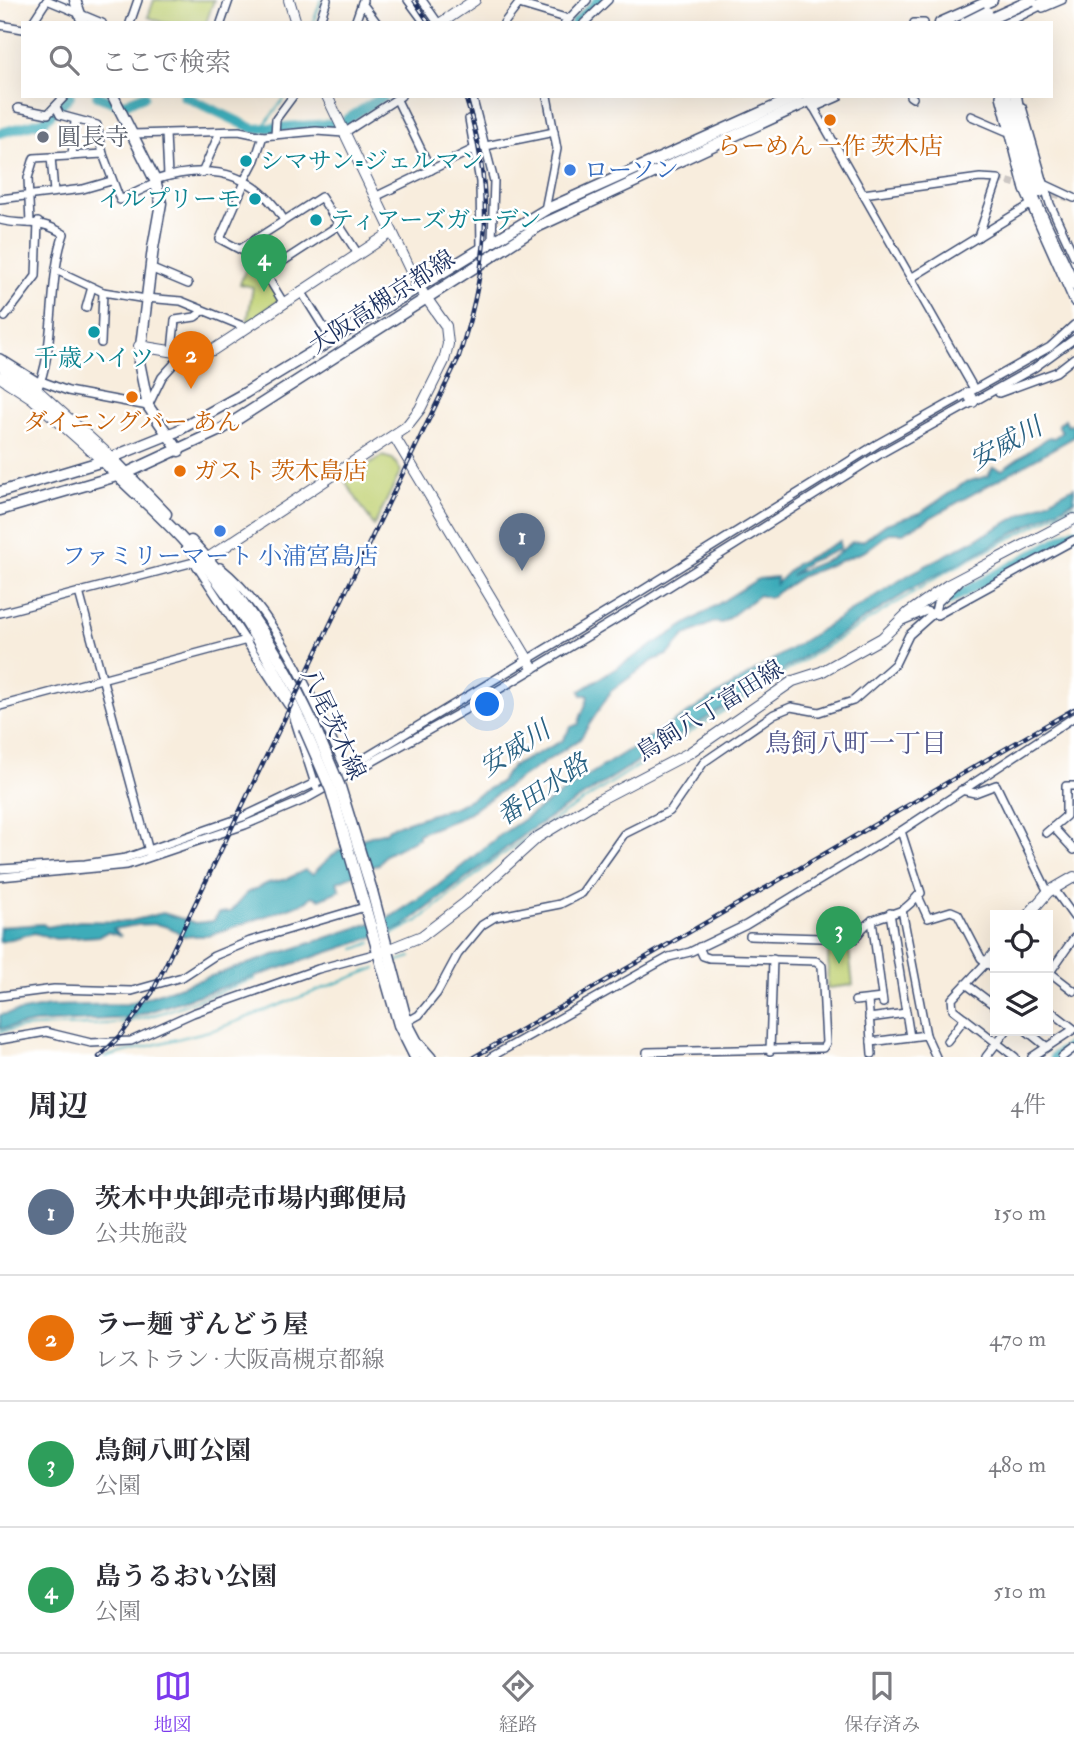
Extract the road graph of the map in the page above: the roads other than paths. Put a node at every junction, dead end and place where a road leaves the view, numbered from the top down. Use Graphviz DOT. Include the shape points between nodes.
graph roads {
  1 [pos="47,0"];
  2 [pos="75,0"];
  3 [pos="138,0"];
  4 [pos="229,0"];
  5 [pos="289,0"];
  6 [pos="327,0"];
  7 [pos="408,0"];
  8 [pos="422,0"];
  9 [pos="475,0"];
  10 [pos="587,0"];
  11 [pos="608,0"];
  12 [pos="992,0"];
  13 [pos="999,0"];
  14 [pos="1015,0"];
  15 [pos="1032,0"];
  16 [pos="1049,0"];
  17 [pos="1062,0"];
  18 [pos="362,2"];
  19 [pos="520,2"];
  20 [pos="82,19"];
  21 [pos="33,21"];
  22 [pos="131,21"];
  23 [pos="221,21"];
  24 [pos="295,21"];
  25 [pos="320,21"];
  26 [pos="356,21"];
  27 [pos="376,21"];
  28 [pos="424,21"];
  29 [pos="438,21"];
  30 [pos="443,21"];
  31 [pos="506,21"];
  32 [pos="567,21"];
  33 [pos="586,21"];
  34 [pos="945,21"];
  35 [pos="969,21"];
  36 [pos="985,21"];
  37 [pos="1003,21"];
  38 [pos="1007,21"];
  39 [pos="1008,21"];
  40 [pos="0,25"];
  41 [pos="21,29"];
  42 [pos="63,98"];
  43 [pos="292,98"];
  44 [pos="328,98"];
  45 [pos="399,98"];
  46 [pos="473,98"];
  47 [pos="547,98"];
  48 [pos="782,98"];
  49 [pos="795,98"];
  50 [pos="815,98"];
  51 [pos="832,98"];
  52 [pos="1000,98"];
  53 [pos="1006,98"];
  54 [pos="1018,98"];
  55 [pos="1019,98"];
  56 [pos="116,102"];
  57 [pos="813,106"];
  58 [pos="56,107"];
  59 [pos="18,108"];
  60 [pos="971,116"];
  61 [pos="469,119"];
  62 [pos="75,121"];
  63 [pos="746,125"];
  64 [pos="275,131"];
  65 [pos="1006,131"];
  66 [pos="220,132"];
  67 [pos="344,132"];
  68 [pos="554,132"];
  69 [pos="132,134"];
  70 [pos="166,134"];
  71 [pos="263,136"];
  72 [pos="485,146"];
  73 [pos="476,149"];
  74 [pos="103,154"];
  75 [pos="72,156"];
  76 [pos="51,157"];
  77 [pos="431,170"];
  78 [pos="202,173"];
  79 [pos="168,176"];
  80 [pos="111,181"];
  81 [pos="155,181"];
  82 [pos="244,181"];
  83 [pos="1044,184"];
  84 [pos="54,192"];
  85 [pos="863,194"];
  86 [pos="27,197"];
  87 [pos="375,197"];
  88 [pos="1074,198"];
  89 [pos="0,199"];
  90 [pos="1030,205"];
  91 [pos="545,210"];
  92 [pos="284,220"];
  93 [pos="0,222"];
  94 [pos="34,223"];
  95 [pos="339,225"];
  96 [pos="392,232"];
  97 [pos="978,237"];
  98 [pos="492,242"];
  99 [pos="242,248"];
  100 [pos="481,248"];
  101 [pos="358,254"];
  102 [pos="1067,256"];
  103 [pos="150,268"];
  104 [pos="1074,268"];
  105 [pos="56,270"];
  106 [pos="265,273"];
  107 [pos="911,278"];
  108 [pos="188,284"];
  109 [pos="1074,284"];
  110 [pos="418,285"];
  111 [pos="92,287"];
  112 [pos="301,291"];
  113 [pos="103,292"];
  114 [pos="426,296"];
  115 [pos="146,299"];
  116 [pos="283,302"];
  117 [pos="1074,302"];
  118 [pos="86,308"];
  119 [pos="203,311"];
  120 [pos="5,317"];
  121 [pos="1074,326"];
  122 [pos="247,328"];
  123 [pos="331,339"];
  124 [pos="1074,339"];
  125 [pos="101,343"];
  126 [pos="139,346"];
  127 [pos="178,352"];
  128 [pos="0,358"];
  129 [pos="1074,358"];
  130 [pos="0,366"];
  131 [pos="0,377"];
  132 [pos="37,388"];
  133 [pos="989,393"];
  134 [pos="972,395"];
  135 [pos="148,406"];
  136 [pos="169,434"];
  137 [pos="394,436"];
  138 [pos="179,450"];
  139 [pos="107,459"];
  140 [pos="122,474"];
  141 [pos="0,492"];
  142 [pos="0,510"];
  143 [pos="1074,519"];
  144 [pos="1074,540"];
  145 [pos="184,541"];
  146 [pos="208,558"];
  147 [pos="194,562"];
  148 [pos="967,575"];
  149 [pos="204,576"];
  150 [pos="79,592"];
  151 [pos="225,595"];
  152 [pos="935,612"];
  153 [pos="0,613"];
  154 [pos="897,623"];
  155 [pos="247,640"];
  156 [pos="530,664"];
  157 [pos="102,677"];
  158 [pos="0,706"];
  159 [pos="1074,717"];
  160 [pos="309,725"];
  161 [pos="345,768"];
  162 [pos="1074,786"];
  163 [pos="316,787"];
  164 [pos="961,790"];
  165 [pos="1054,827"];
  166 [pos="901,831"];
  167 [pos="1046,833"];
  168 [pos="1074,850"];
  169 [pos="150,853"];
  170 [pos="0,869"];
  171 [pos="0,877"];
  172 [pos="1074,877"];
  173 [pos="1051,891"];
  174 [pos="918,896"];
  175 [pos="369,904"];
  176 [pos="902,910"];
  177 [pos="1033,910"];
  178 [pos="890,913"];
  179 [pos="1074,917"];
  180 [pos="872,920"];
  181 [pos="750,936"];
  182 [pos="1074,938"];
  183 [pos="699,947"];
  184 [pos="383,952"];
  185 [pos="773,959"];
  186 [pos="990,964"];
  187 [pos="1053,966"];
  188 [pos="990,967"];
  189 [pos="1053,976"];
  190 [pos="966,984"];
  191 [pos="1074,991"];
  192 [pos="0,996"];
  193 [pos="867,1000"];
  194 [pos="855,1001"];
  195 [pos="990,1002"];
  196 [pos="906,1013"];
  197 [pos="1053,1013"];
  198 [pos="869,1018"];
  199 [pos="965,1018"];
  200 [pos="403,1024"];
  201 [pos="1073,1027"];
  202 [pos="926,1034"];
  203 [pos="1001,1036"];
  204 [pos="1033,1036"];
  205 [pos="910,1037"];
  206 [pos="415,1038"];
  207 [pos="0,1040"];
  208 [pos="947,1041"];
  209 [pos="871,1042"];
  210 [pos="996,1042"];
  211 [pos="1047,1047"];
  212 [pos="1074,1048"];
  213 [pos="770,1051"];
  214 [pos="872,1054"];
  215 [pos="415,1057"];
  216 [pos="425,1057"];
  217 [pos="432,1057"];
  218 [pos="491,1057"];
  219 [pos="648,1057"];
  220 [pos="936,1057"];
  221 [pos="986,1057"];
  222 [pos="1015,1057"];
  223 [pos="1032,1057"];
  224 [pos="1062,1057"];
  1 -- 20 [label="street"];
  1 -- 21 [label="street"];
  2 -- 20 [label="main road"];
  3 -- 22 [label="street"];
  4 -- 23 [label="street"];
  5 -- 24 [label="street"];
  6 -- 25 [label="street"];
  7 -- 28 [label="street"];
  8 -- 29 [label="street"];
  9 -- 30 [label="street"];
  10 -- 32 [label="street"];
  11 -- 33 [label="street"];
  12 -- 34 [label="main road"];
  13 -- 37 [label="main road"];
  14 -- 35 [label="main road, bridge"];
  15 -- 36 [label="main road, bridge"];
  16 -- 38 [label="main road"];
  17 -- 39 [label="street"];
  18 -- 26 [label="street"];
  18 -- 27 [label="street"];
  19 -- 31 [label="street"];
  19 -- 32 [label="street"];
  40 -- 41 [label="street"];
  42 -- 58 [label="street"];
  43 -- 64 [label="street"];
  44 -- 67 [label="street"];
  45 -- 67 [label="street"];
  45 -- 77 [label="street"];
  46 -- 72 [label="street"];
  47 -- 68 [label="street"];
  48 -- 63 [label="main road"];
  49 -- 63 [label="main road, 大阪高槻京都線"];
  50 -- 63 [label="main road, 大阪高槻京都線"];
  51 -- 57 [label="main road"];
  52 -- 65 [label="street"];
  53 -- 102 [label="main road" via="1023,166"];
  54 -- 102 [label="main road" via="1031,165"];
  55 -- 83 [label="street"];
  56 -- 69 [label="main road"];
  57 -- 63 [label="main road" via="760,129"];
  57 -- 85 [label="street"];
  58 -- 59 [label="street" via="48,114"];
  58 -- 62 [label="street" via="60,115"];
  60 -- 65 [label="street"];
  61 -- 73 [label="street"];
  62 -- 74 [label="street" via="97,125"];
  62 -- 75 [label="street"];
  63 -- 91 [label="main road, 大阪高槻京都線"];
  63 -- 114 [label="main road, 大阪高槻京都線" via="539,226"];
  64 -- 67 [label="street"];
  64 -- 71 [label="street"];
  65 -- 90 [label="street"];
  66 -- 70 [label="street"];
  66 -- 71 [label="street"];
  66 -- 78 [label="street"];
  67 -- 87 [label="street"];
  68 -- 72 [label="street"];
  68 -- 91 [label="street" via="557,149"];
  69 -- 70 [label="street"];
  69 -- 81 [label="main road"];
  70 -- 79 [label="street"];
  71 -- 82 [label="street"];
  72 -- 73 [label="street"];
  72 -- 98 [label="street" via="495,192"];
  73 -- 77 [label="street"];
  73 -- 100 [label="street"];
  74 -- 75 [label="street"];
  74 -- 80 [label="street"];
  75 -- 76 [label="street"];
  76 -- 84 [label="street"];
  76 -- 86 [label="street" via="34,158"];
  77 -- 87 [label="street"];
  78 -- 79 [label="street"];
  78 -- 82 [label="street" via="232,174"];
  79 -- 81 [label="street"];
  80 -- 81 [label="street" via="120,200"];
  80 -- 84 [label="street"];
  81 -- 103 [label="main road" via="162,213"];
  82 -- 92 [label="street" via="272,200"];
  82 -- 99 [label="street" via="220,234 220,239"];
  83 -- 88 [label="street"];
  83 -- 102 [label="street"];
  84 -- 86 [label="street"];
  85 -- 97 [label="street" via="998,179"];
  85 -- 107 [label="street"];
  86 -- 89 [label="street"];
  86 -- 94 [label="street"];
  87 -- 96 [label="street"];
  90 -- 97 [label="street"];
  90 -- 117 [label="street"];
  91 -- 98 [label="main road, 大阪高槻京都線"];
  92 -- 95 [label="street" via="321,197"];
  92 -- 99 [label="street"];
  93 -- 94 [label="street"];
  94 -- 105 [label="street" via="64,234"];
  94 -- 120 [label="street" via="36,276"];
  95 -- 101 [label="street"];
  95 -- 106 [label="street"];
  96 -- 101 [label="street"];
  96 -- 110 [label="street"];
  97 -- 107 [label="street"];
  98 -- 100 [label="main road, 大阪高槻京都線"];
  99 -- 106 [label="street" via="256,258"];
  100 -- 110 [label="main road, 大阪高槻京都線"];
  101 -- 112 [label="street"];
  102 -- 104 [label="main road"];
  102 -- 109 [label="main road"];
  103 -- 108 [label="street"];
  103 -- 115 [label="main road"];
  105 -- 111 [label="street"];
  105 -- 132 [label="street"];
  106 -- 116 [label="street"];
  107 -- 134 [label="street"];
  110 -- 114 [label="street"];
  110 -- 123 [label="main road, 大阪高槻京都線"];
  111 -- 113 [label="street"];
  111 -- 118 [label="street"];
  112 -- 116 [label="street"];
  112 -- 123 [label="street"];
  113 -- 115 [label="street"];
  113 -- 125 [label="street"];
  114 -- 137 [label="street" via="446,326 447,352 420,409"];
  114 -- 138 [label="main road, 大阪高槻京都線" via="222,429"];
  115 -- 119 [label="street" via="181,301"];
  115 -- 126 [label="main road"];
  116 -- 122 [label="street"];
  119 -- 122 [label="street"];
  119 -- 127 [label="street" via="175,320"];
  121 -- 134 [label="street" via="1050,347"];
  122 -- 127 [label="street" via="213,350"];
  123 -- 136 [label="main road, 大阪高槻京都線"];
  124 -- 133 [label="street"];
  126 -- 127 [label="street"];
  126 -- 135 [label="main road"];
  127 -- 135 [label="street"];
  128 -- 132 [label="street"];
  129 -- 133 [label="street" via="1041,378 995,395"];
  130 -- 132 [label="street"];
  131 -- 132 [label="street"];
  132 -- 135 [label="street"];
  132 -- 139 [label="street"];
  133 -- 134 [label="street"];
  134 -- 156 [label="street" via="877,444"];
  135 -- 136 [label="main road"];
  136 -- 138 [label="main road"];
  136 -- 139 [label="main road, 大阪高槻京都線"];
  137 -- 146 [label="street"];
  137 -- 156 [label="street"];
  138 -- 140 [label="main road, 大阪高槻京都線"];
  139 -- 140 [label="main road, 八尾茨木線"];
  139 -- 141 [label="main road, 大阪高槻京都線"];
  140 -- 142 [label="main road, 大阪高槻京都線"];
  140 -- 145 [label="main road, 八尾茨木線"];
  140 -- 146 [label="main road, 八尾茨木線"];
  143 -- 148 [label="street, 鳥飼八丁富田線"];
  144 -- 152 [label="street" via="937,615"];
  145 -- 147 [label="main road"];
  145 -- 151 [label="main road, 八尾茨木線"];
  146 -- 160 [label="main road, 八尾茨木線" via="253,617 295,686"];
  146 -- 161 [label="street" via="233,578 277,636"];
  147 -- 149 [label="street"];
  147 -- 150 [label="street"];
  148 -- 152 [label="street" via="937,603"];
  148 -- 154 [label="street, 鳥飼八丁富田線"];
  149 -- 151 [label="main road"];
  149 -- 155 [label="street"];
  150 -- 153 [label="street"];
  150 -- 157 [label="street"];
  151 -- 160 [label="main road, 八尾茨木線"];
  152 -- 154 [label="street"];
  152 -- 200 [label="street" via="909,635 895,664 853,701 819,712 783,709 704,762 670,811 624,834 582,893 559,904 495,917 482,925 458,954 437,993 419,1015"];
  154 -- 184 [label="street, 鳥飼八丁富田線" via="882,638 776,692 689,753 538,837 465,904 422,936"];
  155 -- 157 [label="street"];
  155 -- 163 [label="street" via="293,712"];
  156 -- 161 [label="street"];
  156 -- 163 [label="street"];
  157 -- 158 [label="street"];
  157 -- 169 [label="street"];
  159 -- 164 [label="street"];
  160 -- 175 [label="main road, 八尾茨木線, bridge"];
  161 -- 163 [label="street"];
  162 -- 165 [label="street" via="1066,786 1066,816"];
  163 -- 169 [label="street" via="304,800 245,825"];
  164 -- 166 [label="street"];
  164 -- 173 [label="street" via="975,793 996,785"];
  165 -- 167 [label="street"];
  165 -- 168 [label="street"];
  166 -- 174 [label="street" via="921,893"];
  166 -- 183 [label="street" via="746,925"];
  169 -- 170 [label="street" via="85,864"];
  169 -- 171 [label="street" via="127,865"];
  172 -- 173 [label="street"];
  173 -- 177 [label="street"];
  173 -- 179 [label="street"];
  174 -- 176 [label="street"];
  174 -- 186 [label="street" via="928,918 951,911 958,914"];
  175 -- 184 [label="main road, 八尾茨木線"];
  175 -- 192 [label="street" via="250,941 214,956 182,977 132,991 54,989"];
  176 -- 178 [label="street"];
  176 -- 202 [label="street"];
  178 -- 180 [label="street"];
  178 -- 196 [label="street"];
  180 -- 181 [label="street" via="855,939"];
  180 -- 193 [label="street" via="883,1001"];
  182 -- 187 [label="street"];
  183 -- 185 [label="street" via="709,958"];
  183 -- 218 [label="street" via="668,957"];
  184 -- 200 [label="main road, 八尾茨木線"];
  184 -- 207 [label="street" via="318,969 193,1013 131,1041 91,1043 46,1032"];
  185 -- 213 [label="street"];
  185 -- 213 [label="street" via="816,961 822,966 826,1043 823,1048"];
  188 -- 190 [label="street"];
  189 -- 191 [label="street"];
  190 -- 195 [label="street"];
  190 -- 199 [label="street" via="953,999 953,1009"];
  193 -- 194 [label="street"];
  193 -- 198 [label="street"];
  196 -- 198 [label="street"];
  196 -- 205 [label="street"];
  197 -- 201 [label="street"];
  198 -- 209 [label="street"];
  199 -- 208 [label="street"];
  199 -- 210 [label="street"];
  200 -- 206 [label="main road, 八尾茨木線"];
  200 -- 215 [label="main road, 八尾茨木線"];
  201 -- 211 [label="street"];
  202 -- 205 [label="street"];
  202 -- 220 [label="street"];
  203 -- 210 [label="street"];
  204 -- 211 [label="street"];
  205 -- 209 [label="street"];
  206 -- 216 [label="main road, 八尾茨木線"];
  206 -- 217 [label="street"];
  209 -- 214 [label="street"];
  210 -- 221 [label="street"];
  210 -- 222 [label="street"];
  211 -- 223 [label="street"];
  212 -- 224 [label="street"];
  213 -- 219 [label="street" via="647,1052"];
}
